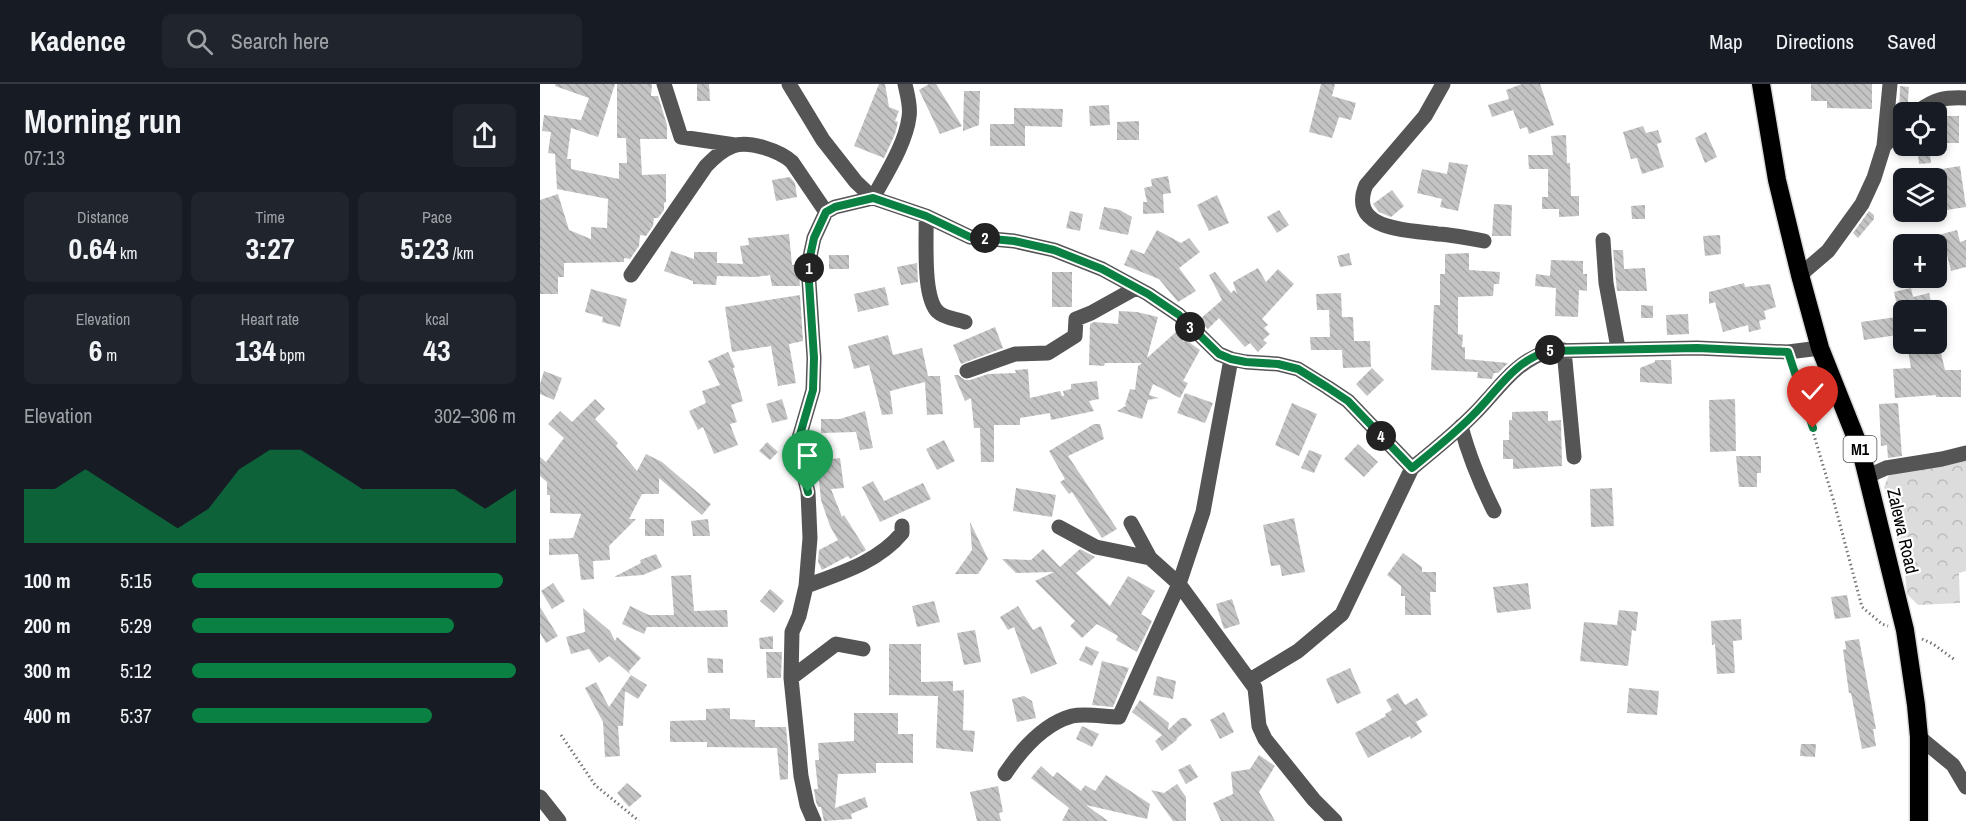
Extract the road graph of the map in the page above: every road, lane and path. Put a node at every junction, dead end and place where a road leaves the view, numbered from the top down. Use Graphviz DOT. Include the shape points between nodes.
graph roads {
  1 [pos="664,84"];
  2 [pos="789,84"];
  3 [pos="905,84"];
  4 [pos="1443,84"];
  5 [pos="1761,84"];
  6 [pos="1890,84"];
  7 [pos="1966,98"];
  8 [pos="1933,102"];
  9 [pos="1893,137"];
  10 [pos="735,145"];
  11 [pos="1884,146"];
  12 [pos="873,198"];
  13 [pos="826,212"];
  14 [pos="926,216"];
  15 [pos="1603,240"];
  16 [pos="1485,241"];
  17 [pos="631,275"];
  18 [pos="1800,275"];
  19 [pos="1136,288"];
  20 [pos="965,322"];
  21 [pos="1618,348"];
  22 [pos="1820,348"];
  23 [pos="1564,350"];
  24 [pos="1788,352"];
  25 [pos="1231,359"];
  26 [pos="967,371"];
  27 [pos="1461,426"];
  28 [pos="1966,453"];
  29 [pos="1574,457"];
  30 [pos="1412,468"];
  31 [pos="1868,476"];
  32 [pos="1494,511"];
  33 [pos="1131,523"];
  34 [pos="902,526"];
  35 [pos="1059,526"];
  36 [pos="1150,558"];
  37 [pos="1179,584"];
  38 [pos="806,586"];
  39 [pos="1905,630"];
  40 [pos="863,649"];
  41 [pos="1955,660"];
  42 [pos="791,678"];
  43 [pos="1250,680"];
  44 [pos="561,735"];
  45 [pos="1919,737"];
  46 [pos="1005,774"];
  47 [pos="1966,787"];
  48 [pos="540,797"];
  49 [pos="559,821"];
  50 [pos="639,821"];
  51 [pos="814,821"];
  52 [pos="1335,821"];
  53 [pos="1918,821"];
  1 -- 10 [label="street" via="681,137"];
  2 -- 12 [label="street" via="823,140"];
  3 -- 12 [label="street" via="910,116 893,161"];
  4 -- 16 [label="street" via="1425,116 1366,185 1361,197 1363,209 1394,230"];
  5 -- 18 [label="highway, Zalewa Road / M1" via="1777,180"];
  6 -- 11 [label="street"];
  7 -- 8 [label="street" via="1946,97"];
  9 -- 11 [label="street"];
  10 -- 13 [label="street" via="785,156"];
  10 -- 17 [label="street" via="706,166"];
  11 -- 18 [label="street" via="1862,204 1828,251"];
  12 -- 13 [label="street"];
  12 -- 14 [label="street"];
  13 -- 38 [label="street" via="814,238 808,266 813,390 799,438 808,492"];
  14 -- 19 [label="street" via="970,237 1054,250"];
  14 -- 20 [label="street" via="931,301 939,313"];
  15 -- 21 [label="street" via="1606,284"];
  18 -- 22 [label="highway, Zalewa Road / M1"];
  19 -- 25 [label="street" via="1179,315 1219,354"];
  19 -- 26 [label="street" via="1076,319 1075,336 1048,353 1015,354"];
  21 -- 23 [label="street"];
  21 -- 24 [label="street"];
  22 -- 24 [label="street"];
  22 -- 31 [label="highway, Zalewa Road / M1"];
  23 -- 27 [label="street" via="1532,356"];
  23 -- 29 [label="street"];
  24 -- 39 [label="path" via="1862,608 1882,624"];
  25 -- 30 [label="street" via="1298,369 1348,401"];
  25 -- 37 [label="street" via="1203,512"];
  27 -- 30 [label="street"];
  27 -- 32 [label="street" via="1479,482"];
  28 -- 31 [label="street" via="1886,468"];
  30 -- 43 [label="street" via="1342,614 1298,651"];
  31 -- 39 [label="highway, Zalewa Road / M1"];
  33 -- 36 [label="street"];
  34 -- 38 [label="street" via="903,533 896,541 866,562"];
  35 -- 36 [label="street" via="1096,547"];
  36 -- 37 [label="street"];
  37 -- 43 [label="street"];
  37 -- 46 [label="street" via="1119,717 1074,716 1057,722 1024,748"];
  38 -- 42 [label="street" via="792,632"];
  39 -- 41 [label="path"];
  39 -- 45 [label="highway, Zalewa Road / M1"];
  40 -- 42 [label="street" via="836,644"];
  42 -- 51 [label="street" via="801,776"];
  43 -- 52 [label="street" via="1265,739"];
  44 -- 50 [label="path" via="595,786"];
  45 -- 47 [label="street" via="1953,765"];
  45 -- 53 [label="highway, Zalewa Road / M1"];
  48 -- 49 [label="street"];
}
